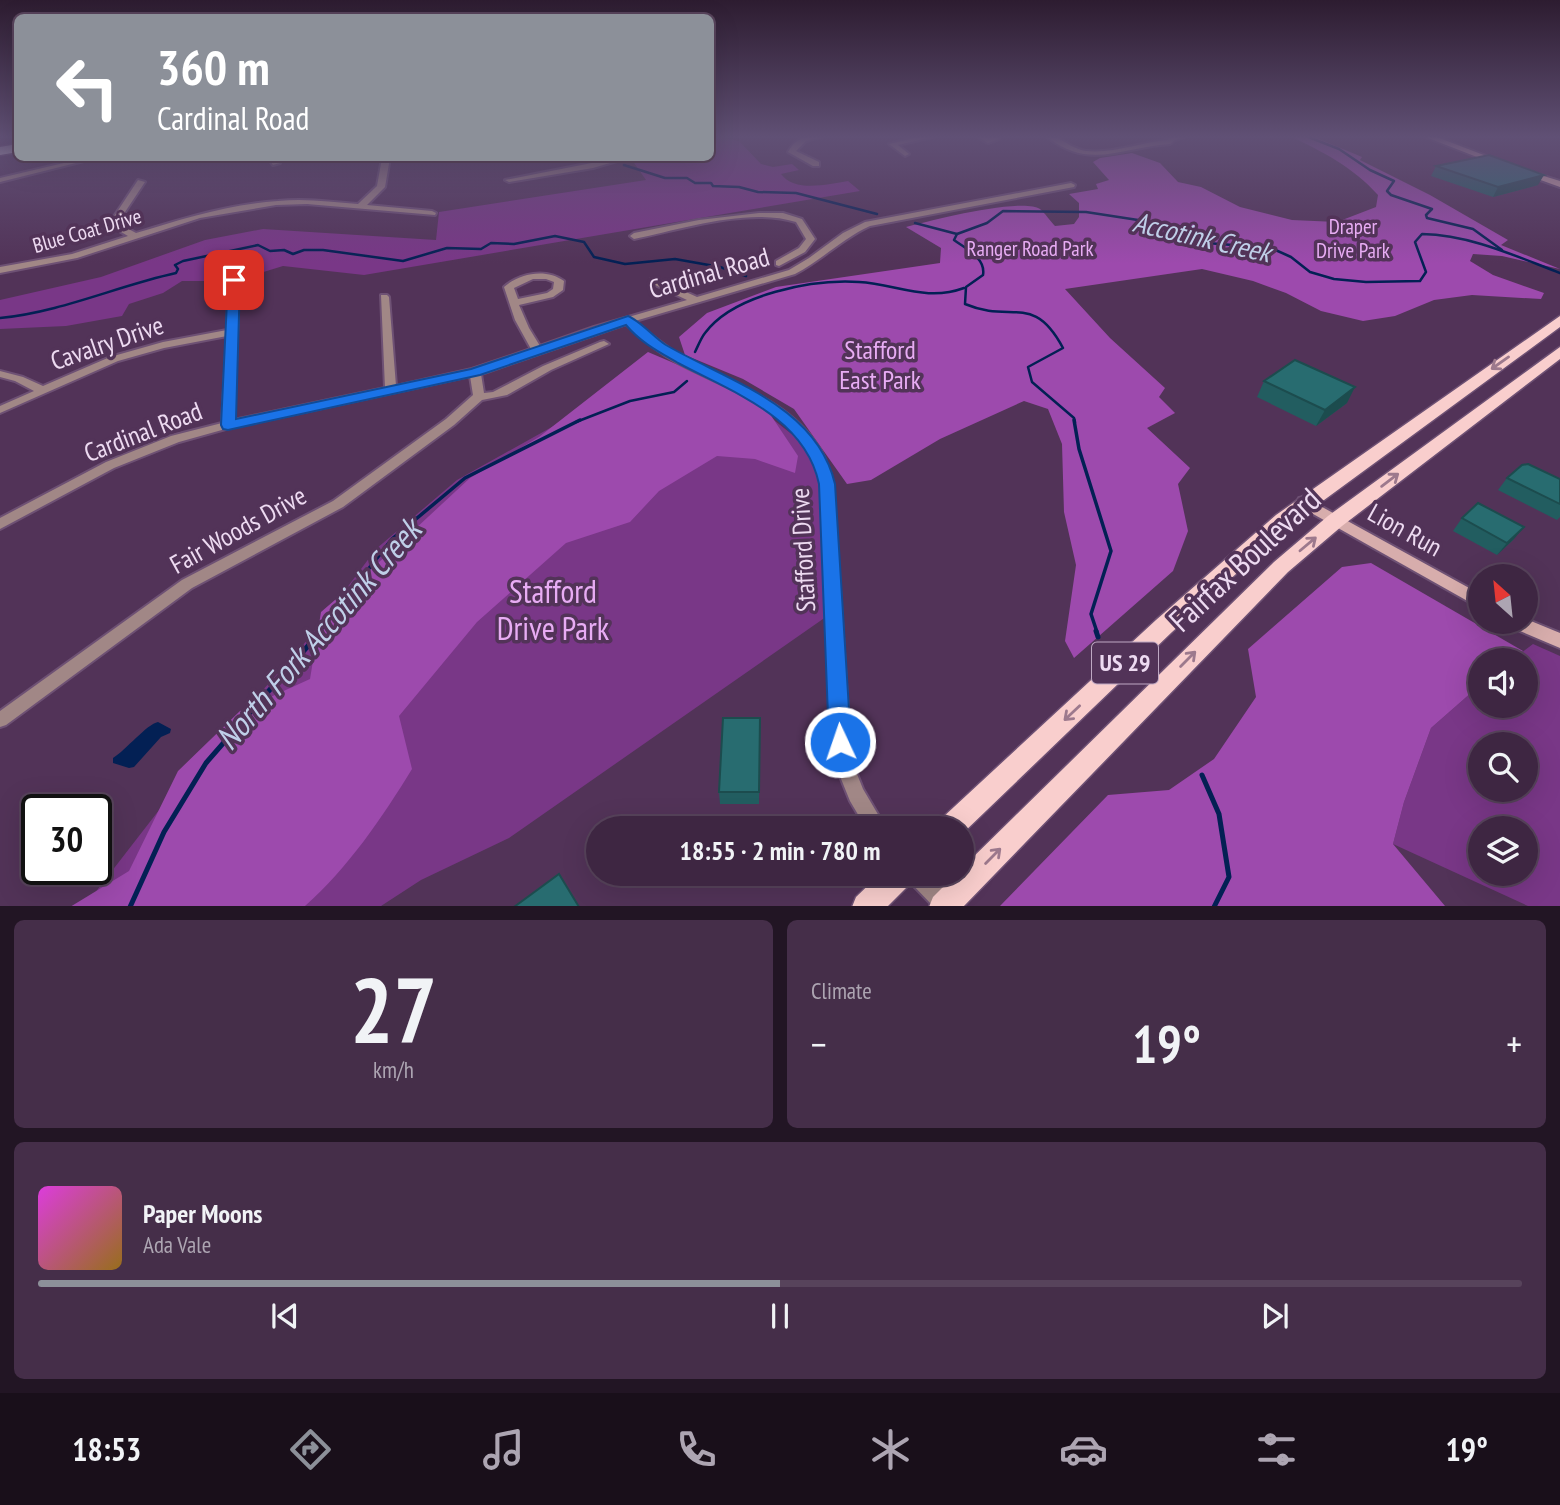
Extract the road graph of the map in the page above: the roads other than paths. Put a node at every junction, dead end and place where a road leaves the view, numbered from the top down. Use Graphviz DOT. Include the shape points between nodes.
graph roads {
  1 [pos="383,178"];
  2 [pos="519,178"];
  3 [pos="509,180"];
  4 [pos="141,182"];
  5 [pos="1071,185"];
  6 [pos="360,206"];
  7 [pos="432,213"];
  8 [pos="809,235"];
  9 [pos="134,236"];
  10 [pos="634,236"];
  11 [pos="836,240"];
  12 [pos="779,263"];
  13 [pos="0,270"];
  14 [pos="234,280"];
  15 [pos="654,281"];
  16 [pos="384,297"];
  17 [pos="696,300"];
  18 [pos="514,303"];
  19 [pos="628,320"];
  20 [pos="1558,323"];
  21 [pos="233,332"];
  22 [pos="604,344"];
  23 [pos="538,351"];
  24 [pos="1560,352"];
  25 [pos="475,372"];
  26 [pos="0,374"];
  27 [pos="42,390"];
  28 [pos="391,390"];
  29 [pos="479,396"];
  30 [pos="0,410"];
  31 [pos="228,425"];
  32 [pos="1304,502"];
  33 [pos="1335,521"];
  34 [pos="0,524"];
  35 [pos="1468,595"];
  36 [pos="1538,631"];
  37 [pos="1560,641"];
  38 [pos="0,720"];
  39 [pos="869,816"];
  40 [pos="963,816"];
  41 [pos="887,886"];
  42 [pos="927,886"];
  43 [pos="944,905"];
  44 [pos="866,906"];
  1 -- 6 [label="street" via="381,187"];
  2 -- 3 [label="street"];
  4 -- 9 [label="street" via="117,218 120,227"];
  5 -- 11 [label="street, Cardinal Road" via="880,221"];
  6 -- 7 [label="street, Blue Coat Drive"];
  6 -- 9 [label="street, Blue Coat Drive" via="276,203 199,216"];
  8 -- 10 [label="street" via="801,219 760,214"];
  8 -- 11 [label="street"];
  8 -- 12 [label="street" via="811,239 802,250"];
  9 -- 13 [label="street, Blue Coat Drive" via="66,258"];
  11 -- 17 [label="street, Cardinal Road" via="792,272"];
  14 -- 21 [label="street"];
  15 -- 17 [label="street"];
  16 -- 28 [label="street"];
  17 -- 19 [label="street, Cardinal Road"];
  18 -- 18 [label="street" via="509,287 520,279 537,276 559,281 558,290 551,295"];
  18 -- 23 [label="street" via="523,332"];
  19 -- 23 [label="street, Cardinal Road"];
  19 -- 39 [label="street, Stafford Drive" via="659,347 783,415 818,455 828,496 842,759"];
  20 -- 32 [label="main road, Fairfax Boulevard / US 29, one-way"];
  21 -- 27 [label="street, Cavalry Drive" via="134,353"];
  21 -- 31 [label="street"];
  22 -- 29 [label="street" via="513,388"];
  23 -- 25 [label="street, Cardinal Road"];
  33 -- 24 [label="main road, Fairfax Boulevard / US 29, one-way"];
  25 -- 28 [label="street, Cardinal Road"];
  25 -- 29 [label="street"];
  26 -- 27 [label="street"];
  27 -- 30 [label="street, Cavalry Drive"];
  28 -- 31 [label="street, Cardinal Road"];
  29 -- 38 [label="street, Fair Woods Drive" via="338,503 187,584"];
  31 -- 34 [label="street, Cardinal Road" via="175,439 110,465"];
  32 -- 33 [label="street, Lion Run"];
  32 -- 40 [label="main road, Fairfax Boulevard / US 29, one-way"];
  33 -- 35 [label="street, Lion Run"];
  43 -- 33 [label="main road, Fairfax Boulevard / US 29, one-way" via="1272,575"];
  36 -- 37 [label="street"];
  41 -- 44 [label="main road"];
  42 -- 43 [label="street"];
}
